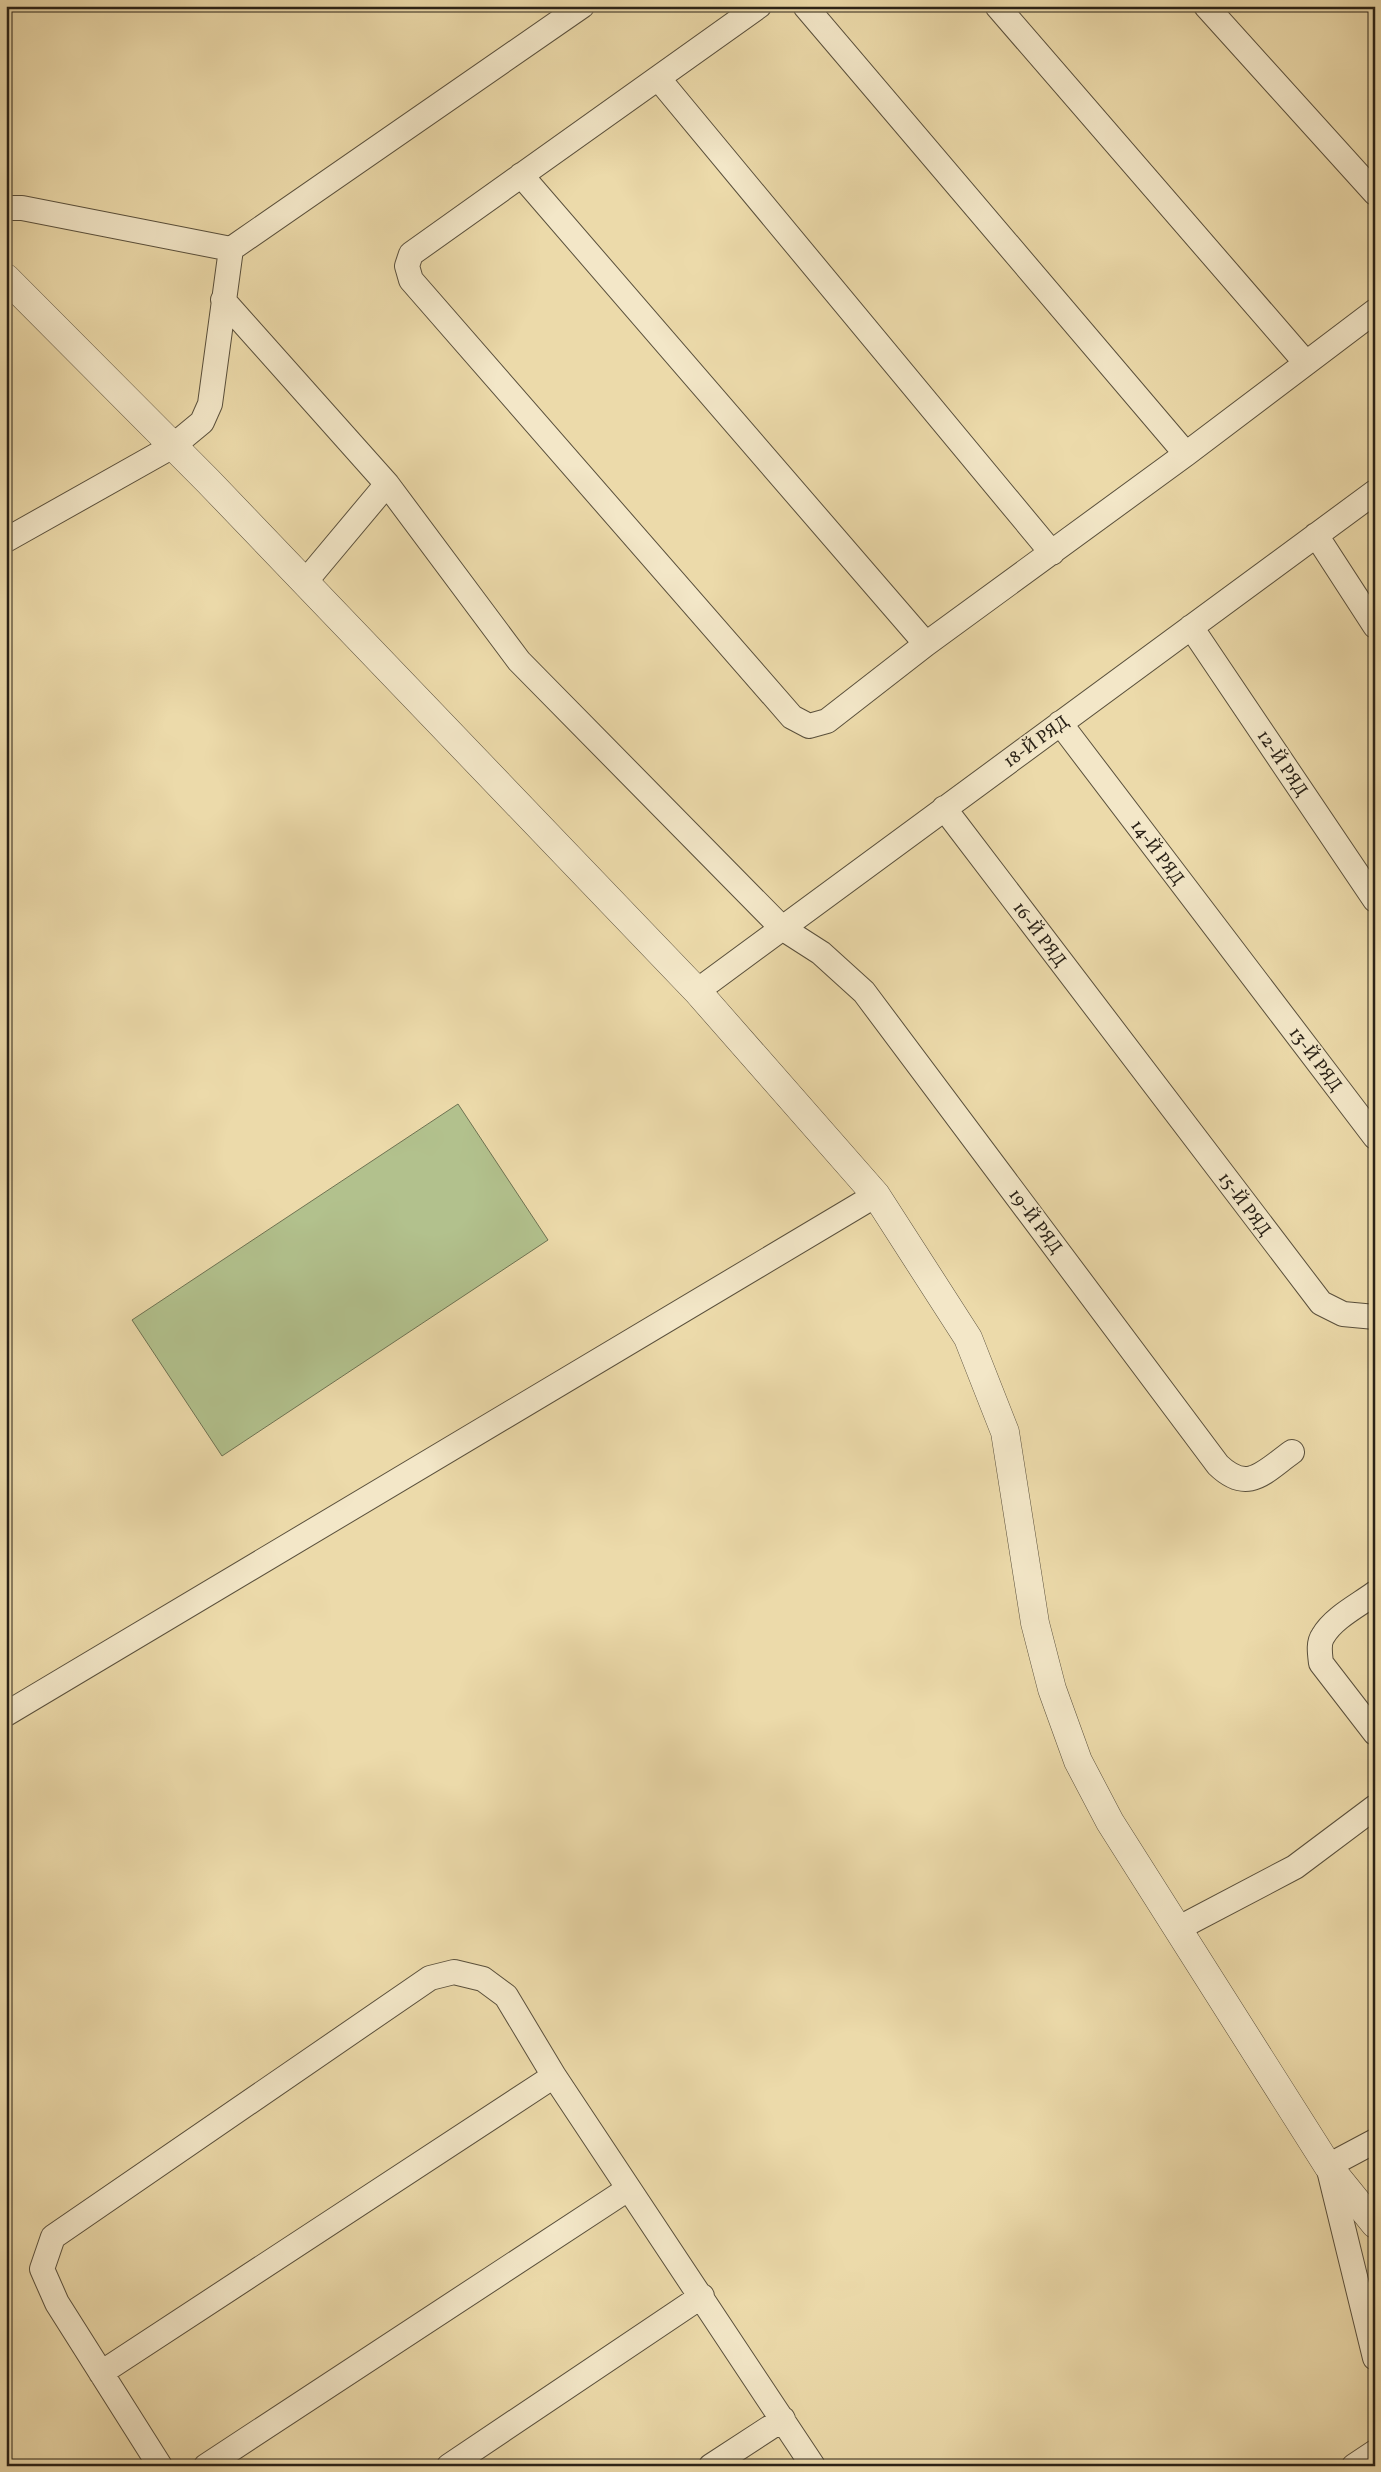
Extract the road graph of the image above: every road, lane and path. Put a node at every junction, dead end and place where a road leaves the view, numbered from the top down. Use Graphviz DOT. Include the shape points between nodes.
graph roads {
  1 [pos="582,6"];
  2 [pos="759,6"];
  3 [pos="806,6"];
  4 [pos="997,6"];
  5 [pos="1206,6"];
  6 [pos="658,78"];
  7 [pos="521,175"];
  8 [pos="1375,193"];
  9 [pos="6,208"];
  10 [pos="231,249"];
  11 [pos="6,278"];
  12 [pos="223,300"];
  13 [pos="1375,312"];
  14 [pos="1306,364"];
  15 [pos="173,446"];
  16 [pos="1186,454"];
  17 [pos="387,484"];
  18 [pos="1375,492"];
  19 [pos="1316,536"];
  20 [pos="6,540"];
  21 [pos="1052,553"];
  22 [pos="305,582"];
  23 [pos="1375,626"];
  24 [pos="1191,627"];
  25 [pos="926,644"];
  26 [pos="1060,723"];
  27 [pos="944,808"];
  28 [pos="1374,900"];
  29 [pos="782,928"];
  30 [pos="1256,981"];
  31 [pos="697,991"];
  32 [pos="1135,1059"];
  33 [pos="1375,1137"];
  34 [pos="876,1196"];
  35 [pos="1375,1316"];
  36 [pos="1292,1452"];
  37 [pos="1375,1593"];
  38 [pos="6,1714"];
  39 [pos="1375,1733"];
  40 [pos="1375,1806"];
  41 [pos="1179,1928"];
  42 [pos="554,2076"];
  43 [pos="1375,2141"];
  44 [pos="1328,2166"];
  45 [pos="628,2188"];
  46 [pos="1375,2224"];
  47 [pos="702,2296"];
  48 [pos="1375,2358"];
  49 [pos="102,2373"];
  50 [pos="783,2419"];
  51 [pos="1375,2452"];
  52 [pos="160,2466"];
  53 [pos="206,2466"];
  54 [pos="448,2466"];
  55 [pos="711,2466"];
  56 [pos="813,2466"];
  57 [pos="1354,2466"];
  1 -- 10 [label="lane"];
  2 -- 6 [label="lane"];
  3 -- 16 [label="lane"];
  4 -- 14 [label="lane"];
  5 -- 8 [label="lane"];
  6 -- 7 [label="lane"];
  6 -- 21 [label="lane"];
  7 -- 25 [label="lane"];
  7 -- 25 [label="lane" via="411,254 407,266 411,280 792,718 809,726 827,722"];
  9 -- 10 [label="lane" via="22,208"];
  10 -- 12 [label="lane"];
  11 -- 15 [label="street"];
  12 -- 15 [label="lane" via="210,404 202,422"];
  12 -- 17 [label="lane, 19-Й РЯД"];
  13 -- 14 [label="lane"];
  14 -- 16 [label="lane"];
  15 -- 20 [label="lane"];
  15 -- 22 [label="street"];
  16 -- 21 [label="lane"];
  17 -- 22 [label="lane"];
  17 -- 29 [label="lane, 19-Й РЯД" via="519,661"];
  18 -- 19 [label="lane, 18-Й РЯД"];
  19 -- 23 [label="lane"];
  19 -- 24 [label="lane, 18-Й РЯД"];
  21 -- 25 [label="lane"];
  22 -- 31 [label="street"];
  24 -- 26 [label="lane, 18-Й РЯД"];
  24 -- 28 [label="lane, 12-Й РЯД"];
  26 -- 27 [label="lane, 18-Й РЯД"];
  26 -- 30 [label="lane, 14-Й РЯД"];
  27 -- 29 [label="lane, 18-Й РЯД"];
  27 -- 32 [label="lane, 16-Й РЯД"];
  29 -- 31 [label="lane, 18-Й РЯД"];
  29 -- 36 [label="lane, 19-Й РЯД" via="821,953 864,992 1218,1465 1230,1477 1244,1480 1257,1476"];
  30 -- 33 [label="lane, 13-Й РЯД"];
  31 -- 34 [label="street"];
  32 -- 35 [label="lane, 15-Й РЯД" via="1321,1303 1343,1314"];
  34 -- 38 [label="lane"];
  34 -- 41 [label="street" via="968,1338 1005,1432 1035,1622 1052,1689 1078,1761 1110,1822"];
  37 -- 39 [label="lane" via="1330,1626 1322,1637 1320,1651 1321,1663"];
  40 -- 41 [label="lane" via="1294,1867"];
  41 -- 44 [label="street"];
  42 -- 45 [label="lane"];
  42 -- 49 [label="lane"];
  42 -- 49 [label="lane" via="506,1996 483,1979 454,1972 430,1978 53,2237 42,2269 57,2303"];
  43 -- 44 [label="lane"];
  44 -- 46 [label="street"];
  44 -- 48 [label="lane"];
  45 -- 47 [label="lane"];
  45 -- 53 [label="lane"];
  47 -- 50 [label="lane"];
  47 -- 54 [label="lane"];
  49 -- 52 [label="lane"];
  50 -- 55 [label="lane"];
  50 -- 56 [label="lane"];
  51 -- 57 [label="lane"];
}
